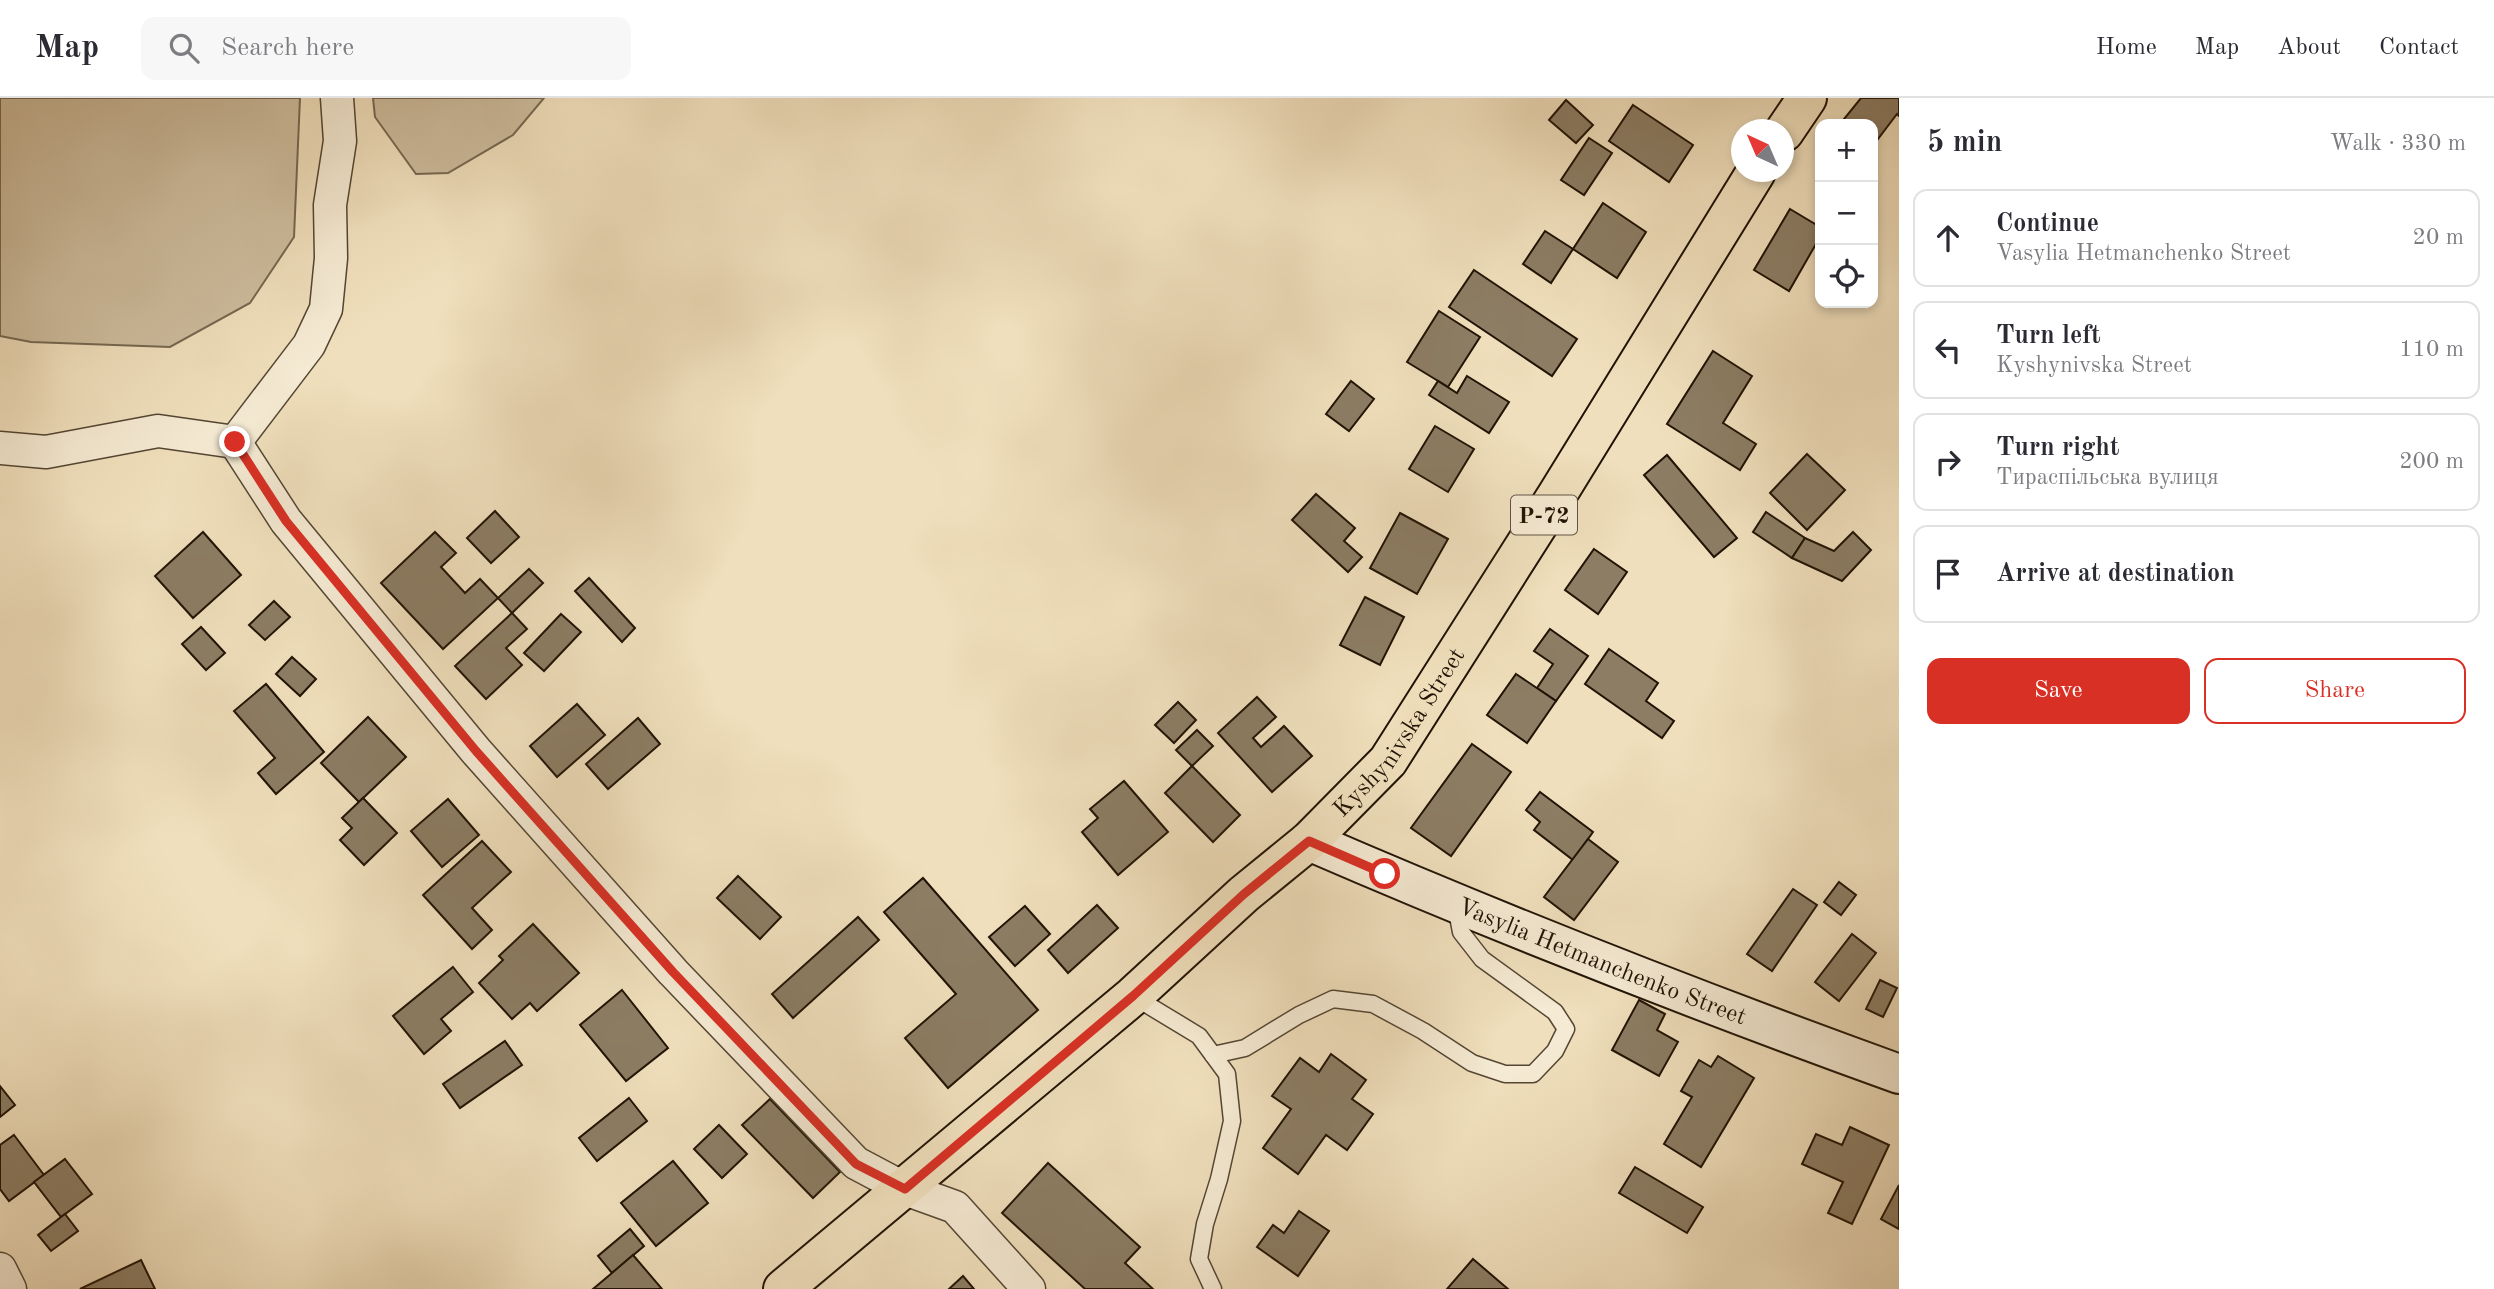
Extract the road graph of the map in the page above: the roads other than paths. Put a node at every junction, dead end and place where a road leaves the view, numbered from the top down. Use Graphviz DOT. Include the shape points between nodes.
graph roads {
  1 [pos="337,98"];
  2 [pos="1807,98"];
  3 [pos="1792,119"];
  4 [pos="1750,182"];
  5 [pos="235,442"];
  6 [pos="0,448"];
  7 [pos="1309,841"];
  8 [pos="1456,904"];
  9 [pos="1133,996"];
  10 [pos="1213,1055"];
  11 [pos="1899,1074"];
  12 [pos="905,1189"];
  13 [pos="0,1269"];
  14 [pos="10,1289"];
  15 [pos="783,1289"];
  16 [pos="1029,1289"];
  17 [pos="1213,1289"];
  1 -- 5 [label="street" via="340,141 330,205 326,309 309,345"];
  2 -- 3 [label="main road"];
  4 -- 7 [label="main road, Kyshynivska Street / Р-72" via="1388,761"];
  5 -- 6 [label="street" via="158,431 46,452"];
  5 -- 12 [label="street" via="286,521 476,751 673,972 856,1164"];
  7 -- 8 [label="street, Vasylia Hetmanchenko Street"];
  7 -- 9 [label="main road, Kyshynivska Street / Р-72"];
  8 -- 10 [label="lane" via="1461,932 1482,959 1555,1012 1566,1029 1555,1051 1533,1074 1505,1074 1472,1063 1373,1003 1333,999 1245,1048"];
  8 -- 11 [label="street, Vasylia Hetmanchenko Street"];
  9 -- 10 [label="lane" via="1199,1035"];
  9 -- 12 [label="main road, Kyshynivska Street / Р-72"];
  10 -- 17 [label="lane" via="1227,1074 1232,1121 1199,1259"];
  12 -- 15 [label="main road, Kyshynivska Street / Р-72"];
  12 -- 16 [label="street" via="955,1207"];
  13 -- 14 [label="street"];
}
